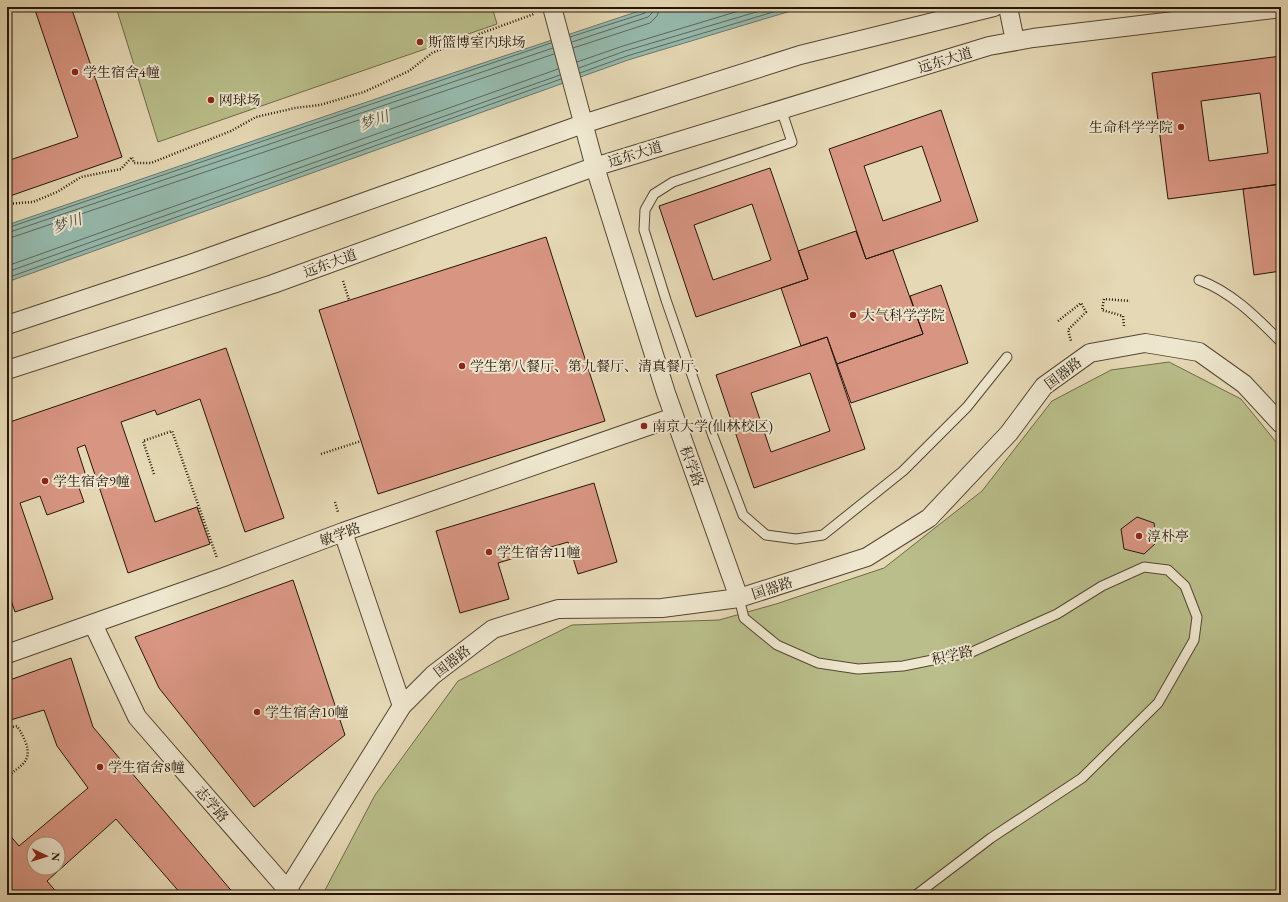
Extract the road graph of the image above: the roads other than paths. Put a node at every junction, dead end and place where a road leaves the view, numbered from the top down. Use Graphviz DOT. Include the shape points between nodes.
graph roads {
  1 [pos="994,7"];
  2 [pos="1008,7"];
  3 [pos="1281,8"];
  4 [pos="553,12"];
  5 [pos="1015,41"];
  6 [pos="781,109"];
  7 [pos="583,124"];
  8 [pos="595,167"];
  9 [pos="1199,280"];
  10 [pos="7,325"];
  11 [pos="1281,342"];
  12 [pos="1007,357"];
  13 [pos="7,370"];
  14 [pos="674,417"];
  15 [pos="1281,424"];
  16 [pos="343,532"];
  17 [pos="739,598"];
  18 [pos="93,624"];
  19 [pos="7,654"];
  20 [pos="402,706"];
  21 [pos="288,893"];
  22 [pos="916,895"];
  1 -- 7 [label="street" via="800,55"];
  2 -- 5 [label="street"];
  3 -- 5 [label="street, 远东大道"];
  4 -- 7 [label="street, 积学路"];
  5 -- 6 [label="street, 远东大道" via="989,46"];
  6 -- 8 [label="street, 远东大道"];
  6 -- 12 [label="lane" via="792,142 674,182 654,194 644,210 644,230 664,293 710,429 743,515 766,535 796,539 823,535 903,471 967,407"];
  7 -- 8 [label="street, 积学路"];
  7 -- 10 [label="street" via="190,264"];
  8 -- 13 [label="street, 远东大道" via="273,284"];
  8 -- 14 [label="street, 积学路"];
  9 -- 11 [label="lane" via="1215,286 1250,311"];
  14 -- 16 [label="street, 敏学路"];
  14 -- 17 [label="street, 积学路"];
  15 -- 17 [label="street, 国器路" via="1244,384 1199,352 1145,343 1090,353 1044,386 1009,433 929,518 867,557"];
  16 -- 18 [label="street, 敏学路"];
  16 -- 20 [label="street"];
  17 -- 20 [label="street, 国器路" via="662,608 558,609 493,629 433,674"];
  17 -- 22 [label="lane, 积学路" via="744,618 777,645 818,663 858,669 903,666 972,652 1057,614 1102,586 1144,567 1168,570 1185,586 1197,617 1194,640 1158,703 1082,778 991,838"];
  18 -- 19 [label="street, 敏学路"];
  18 -- 21 [label="street, 志学路" via="137,717"];
  20 -- 21 [label="street, 国器路"];
}
